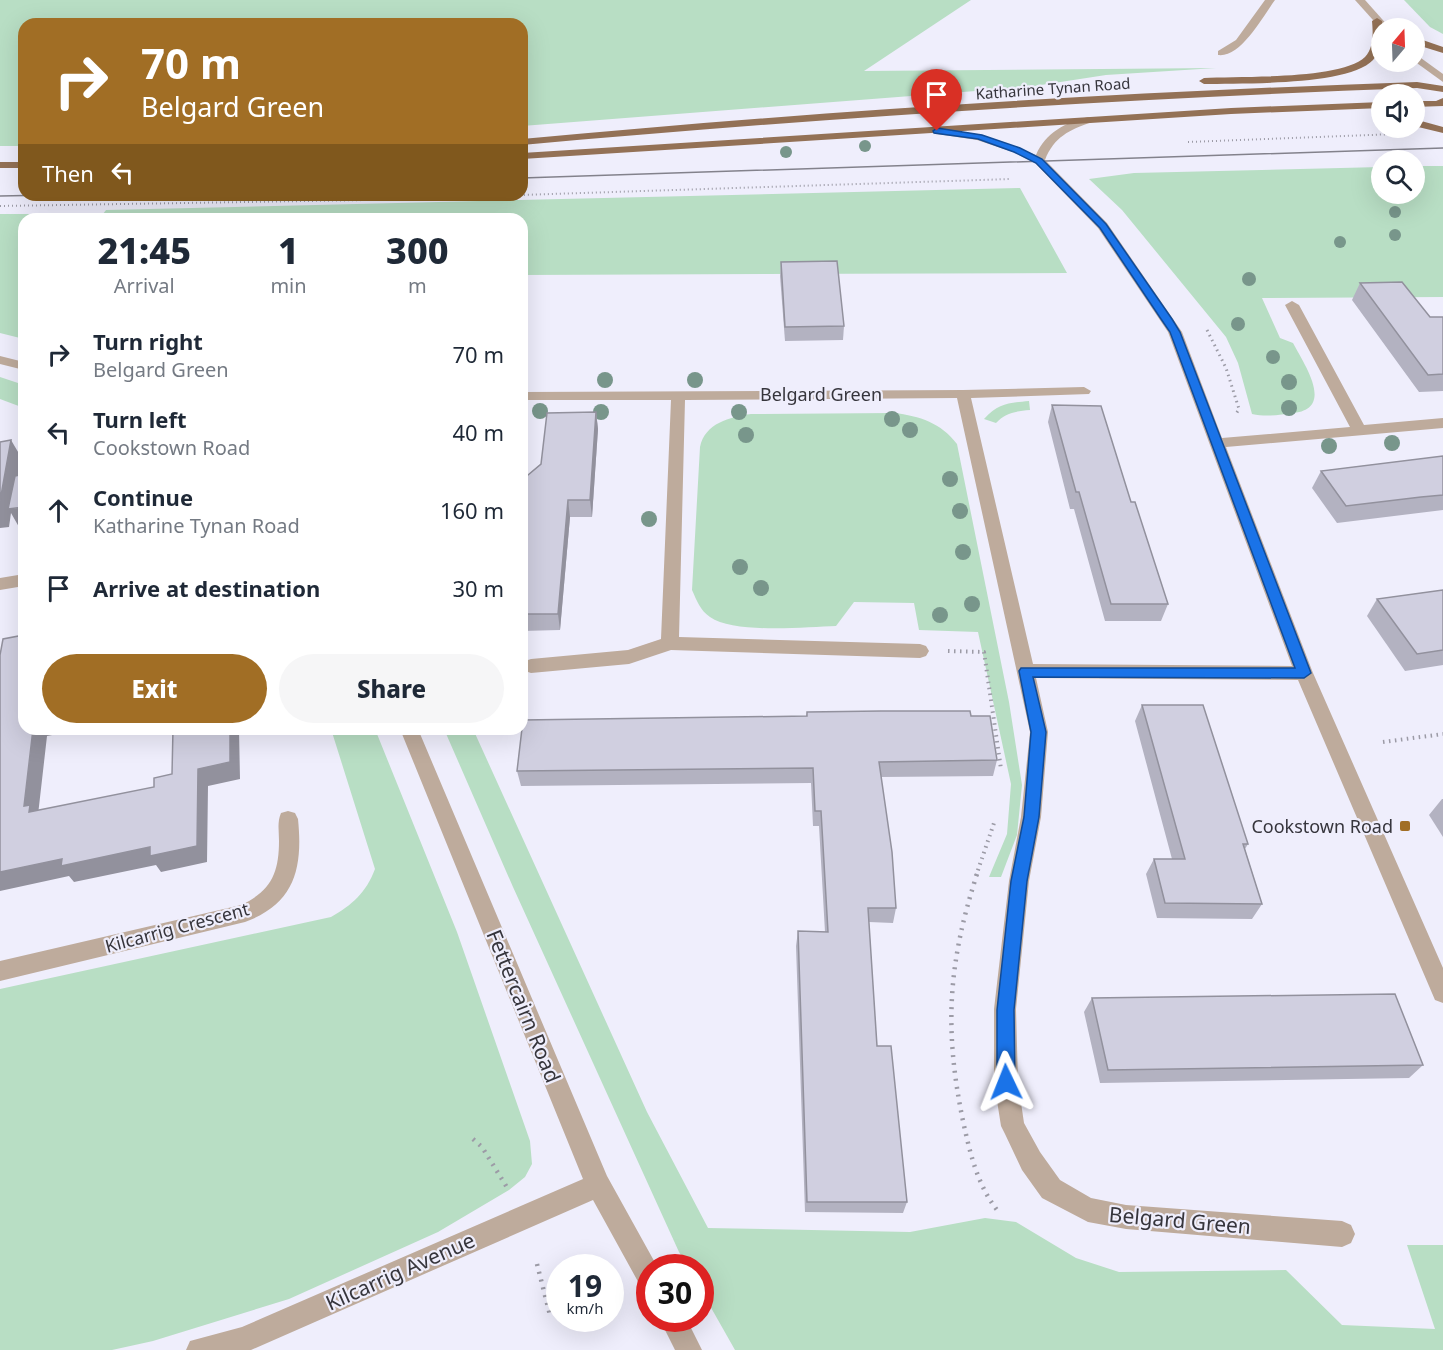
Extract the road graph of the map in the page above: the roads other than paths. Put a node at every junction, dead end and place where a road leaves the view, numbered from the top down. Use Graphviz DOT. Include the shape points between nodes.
graph roads {
  1 [pos="1270,0"];
  2 [pos="1359,0"];
  3 [pos="1375,18"];
  4 [pos="1425,44"];
  5 [pos="1443,50"];
  6 [pos="1222,53"];
  7 [pos="1371,55"];
  8 [pos="1425,65"];
  9 [pos="1443,79"];
  10 [pos="1196,81"];
  11 [pos="1140,85"];
  12 [pos="1443,90"];
  13 [pos="1443,101"];
  14 [pos="1075,102"];
  15 [pos="1425,104"];
  16 [pos="1371,105"];
  17 [pos="1340,106"];
  18 [pos="1371,111"];
  19 [pos="1088,120"];
  20 [pos="1425,125"];
  21 [pos="1443,130"];
  22 [pos="937,131"];
  23 [pos="528,140"];
  24 [pos="528,156"];
  25 [pos="1039,161"];
  26 [pos="0,165"];
  27 [pos="18,165"];
  28 [pos="1292,305"];
  29 [pos="0,360"];
  30 [pos="18,364"];
  31 [pos="1084,392"];
  32 [pos="963,394"];
  33 [pos="678,395"];
  34 [pos="528,396"];
  35 [pos="1443,423"];
  36 [pos="1360,432"];
  37 [pos="1217,443"];
  38 [pos="18,581"];
  39 [pos="0,584"];
  40 [pos="670,643"];
  41 [pos="920,651"];
  42 [pos="531,666"];
  43 [pos="1025,671"];
  44 [pos="1304,673"];
  45 [pos="411,735"];
  46 [pos="288,819"];
  47 [pos="0,971"];
  48 [pos="1443,993"];
  49 [pos="598,1185"];
  50 [pos="1342,1234"];
  51 [pos="637,1254"];
  52 [pos="679,1332"];
  53 [pos="199,1350"];
  54 [pos="689,1350"];
  1 -- 6 [label="street" via="1240,42"];
  2 -- 3 [label="street"];
  4 -- 5 [label="main road"];
  7 -- 10 [label="main road" via="1348,70 1318,75"];
  8 -- 9 [label="street"];
  11 -- 14 [label="main road"];
  12 -- 14 [label="main road, Katharine Tynan Road" via="1417,85 1359,86"];
  13 -- 15 [label="main road"];
  14 -- 23 [label="main road, Katharine Tynan Road" via="717,124"];
  16 -- 17 [label="main road, Katharine Tynan Road"];
  17 -- 18 [label="main road"];
  17 -- 19 [label="main road, Katharine Tynan Road"];
  19 -- 22 [label="main road, Katharine Tynan Road"];
  19 -- 25 [label="street" via="1054,135 1043,148"];
  20 -- 21 [label="main road"];
  22 -- 24 [label="main road, Katharine Tynan Road"];
  22 -- 25 [label="street, Katharine Tynan Road" via="979,137"];
  25 -- 37 [label="street" via="1103,226 1175,332"];
  26 -- 27 [label="main road"];
  28 -- 36 [label="street"];
  29 -- 30 [label="street"];
  31 -- 32 [label="street, Belgard Green"];
  32 -- 33 [label="street, Belgard Green"];
  32 -- 43 [label="street, Belgard Green"];
  33 -- 34 [label="street, Belgard Green"];
  33 -- 40 [label="street"];
  35 -- 36 [label="street"];
  36 -- 37 [label="street"];
  37 -- 44 [label="street"];
  38 -- 39 [label="street"];
  40 -- 41 [label="street"];
  40 -- 42 [label="street" via="629,657"];
  43 -- 44 [label="street"];
  43 -- 50 [label="street, Belgard Green" via="1038,732 1031,817 1019,881 1005,1010 1005,1039 1013,1126 1031,1161 1051,1189 1088,1210 1126,1217"];
  44 -- 48 [label="street"];
  45 -- 49 [label="street, Fettercairn Road"];
  46 -- 47 [label="street, Kilcarrig Crescent" via="289,860 269,901 245,913"];
  49 -- 51 [label="street, Fettercairn Road"];
  49 -- 53 [label="street, Kilcarrig Avenue" via="243,1340"];
  52 -- 54 [label="street"];
}
